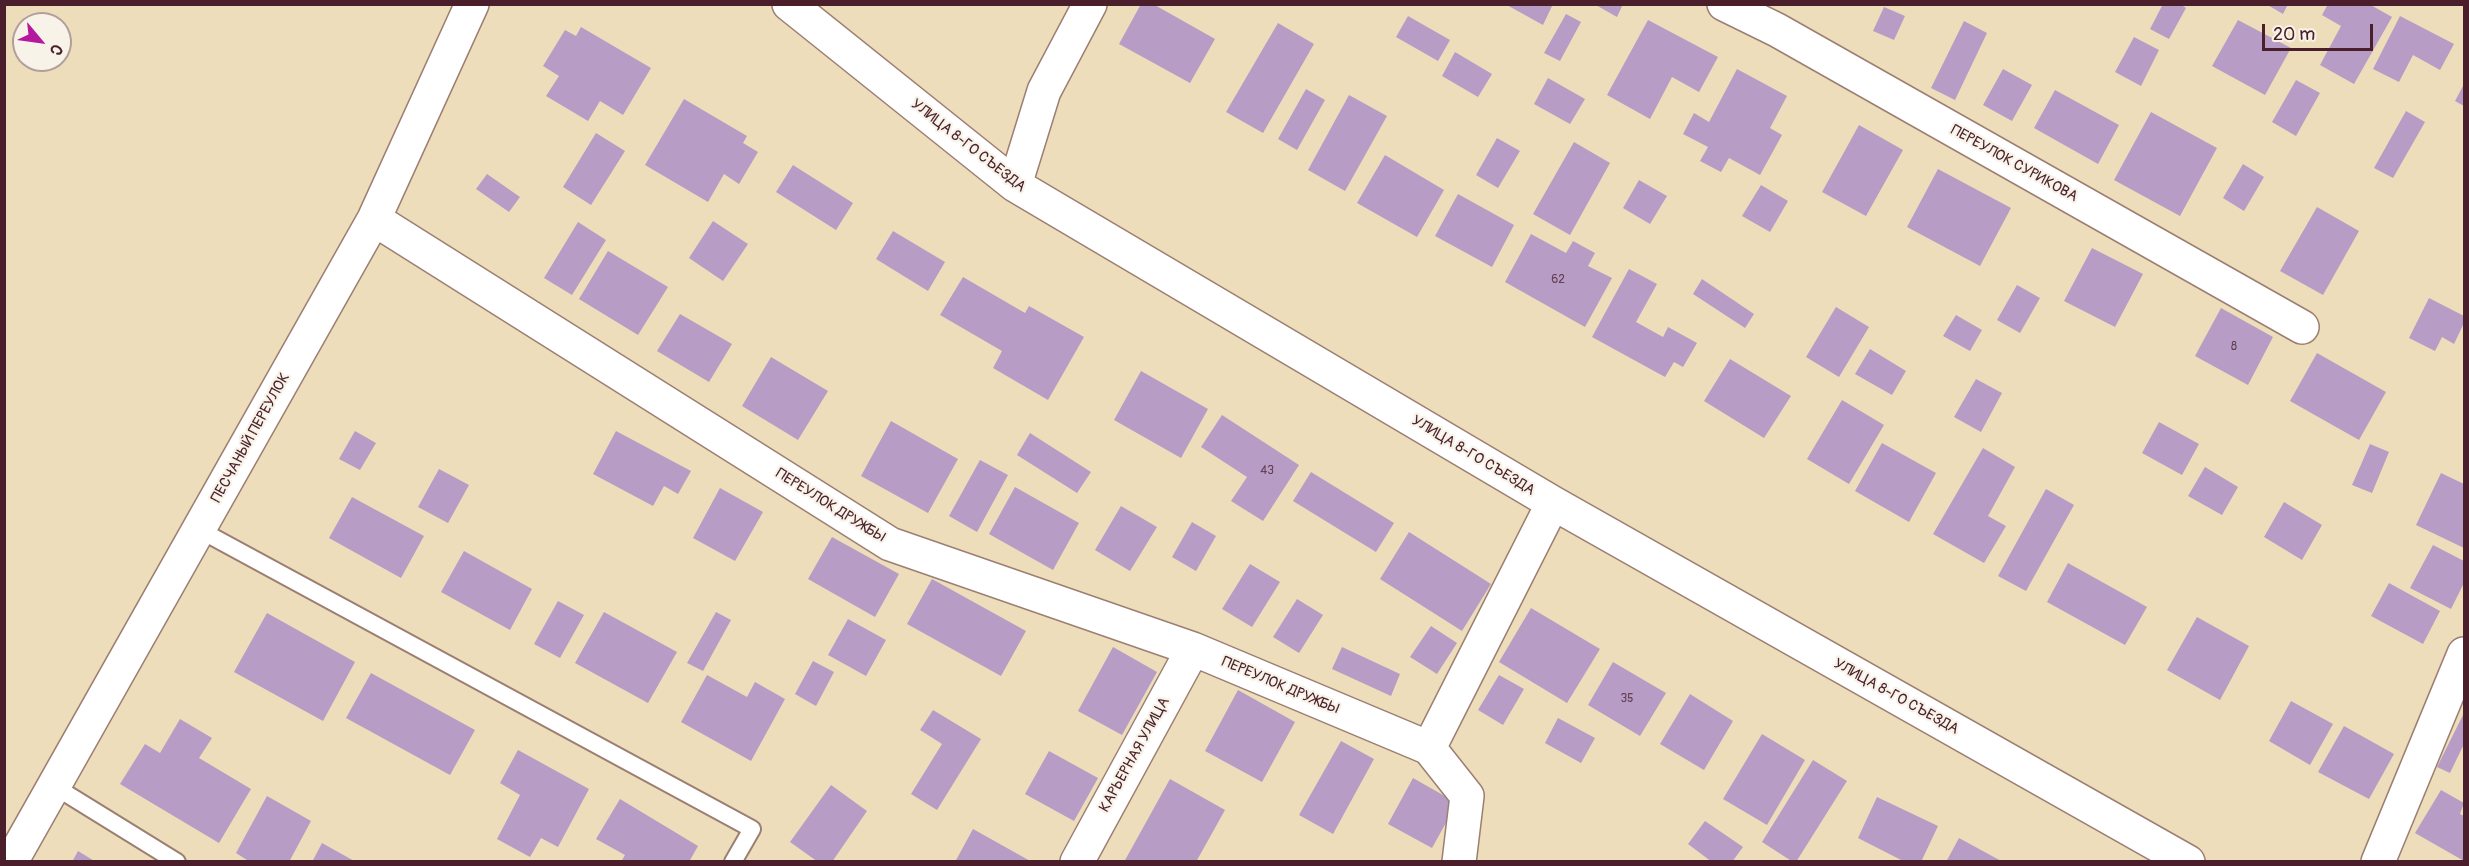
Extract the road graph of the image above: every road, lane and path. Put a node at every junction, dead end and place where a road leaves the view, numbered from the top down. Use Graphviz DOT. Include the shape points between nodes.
graph roads {
  1 [pos="472,4"];
  2 [pos="789,4"];
  3 [pos="1090,4"];
  4 [pos="1724,4"];
  5 [pos="1783,17"];
  6 [pos="1015,185"];
  7 [pos="374,219"];
  8 [pos="2302,327"];
  9 [pos="1553,503"];
  10 [pos="200,530"];
  11 [pos="1192,649"];
  12 [pos="2464,654"];
  13 [pos="1429,748"];
  14 [pos="54,786"];
  15 [pos="11,861"];
  16 [pos="177,861"];
  17 [pos="733,861"];
  18 [pos="1077,861"];
  19 [pos="1459,861"];
  20 [pos="2188,861"];
  21 [pos="2378,861"];
  1 -- 7 [label="street, ПЕСЧАНЫЙ ПЕРЕУЛОК"];
  2 -- 6 [label="street, УЛИЦА 8-ГО СЪЕЗДА"];
  3 -- 6 [label="street" via="1044,91"];
  4 -- 5 [label="street, ПЕРЕУЛОК СУРИКОВА"];
  5 -- 8 [label="street, ПЕРЕУЛОК СУРИКОВА"];
  6 -- 9 [label="street, УЛИЦА 8-ГО СЪЕЗДА"];
  7 -- 10 [label="street, ПЕСЧАНЫЙ ПЕРЕУЛОК"];
  7 -- 11 [label="street, ПЕРЕУЛОК ДРУЖБЫ" via="890,544"];
  9 -- 13 [label="street"];
  9 -- 20 [label="street, УЛИЦА 8-ГО СЪЕЗДА"];
  10 -- 14 [label="street, ПЕСЧАНЫЙ ПЕРЕУЛОК"];
  10 -- 17 [label="lane" via="752,830"];
  11 -- 13 [label="street, ПЕРЕУЛОК ДРУЖБЫ"];
  11 -- 18 [label="street, КАРЬЕРНАЯ УЛИЦА"];
  12 -- 21 [label="street"];
  13 -- 19 [label="street" via="1467,796"];
  14 -- 15 [label="street, ПЕСЧАНЫЙ ПЕРЕУЛОК"];
  14 -- 16 [label="lane"];
}
